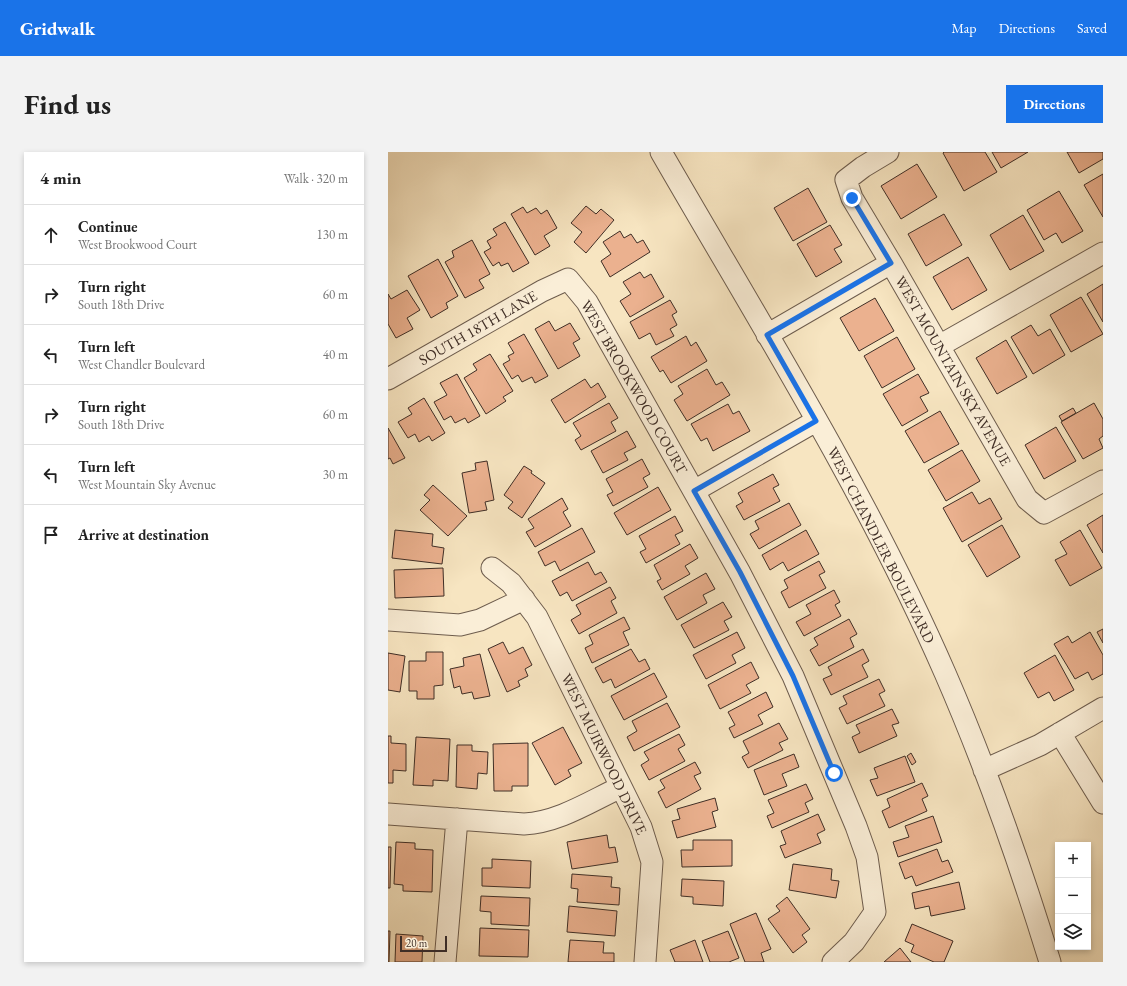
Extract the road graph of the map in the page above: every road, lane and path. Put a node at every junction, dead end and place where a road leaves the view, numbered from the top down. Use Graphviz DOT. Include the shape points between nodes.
graph roads {
  1 [pos="661,152"];
  2 [pos="888,152"];
  3 [pos="1103,253"];
  4 [pos="891,263"];
  5 [pos="568,279"];
  6 [pos="767,335"];
  7 [pos="939,346"];
  8 [pos="388,379"];
  9 [pos="816,421"];
  10 [pos="1103,481"];
  11 [pos="694,491"];
  12 [pos="492,568"];
  13 [pos="524,599"];
  14 [pos="388,620"];
  15 [pos="1103,708"];
  16 [pos="1060,733"];
  17 [pos="984,770"];
  18 [pos="621,787"];
  19 [pos="1103,803"];
  20 [pos="388,814"];
  21 [pos="457,819"];
  22 [pos="445,962"];
  23 [pos="646,962"];
  24 [pos="833,962"];
  25 [pos="1050,962"];
  1 -- 6 [label="street, WEST CHANDLER BOULEVARD"];
  2 -- 4 [label="street, WEST MOUNTAIN SKY AVENUE" via="846,180 852,198"];
  3 -- 7 [label="street"];
  4 -- 6 [label="street"];
  4 -- 7 [label="street, WEST MOUNTAIN SKY AVENUE"];
  5 -- 8 [label="street, SOUTH 18TH LANE" via="542,291"];
  5 -- 11 [label="street, WEST BROOKWOOD COURT" via="587,302"];
  6 -- 9 [label="street, WEST CHANDLER BOULEVARD"];
  7 -- 10 [label="street, WEST MOUNTAIN SKY AVENUE" via="1027,499 1044,513"];
  9 -- 11 [label="street"];
  9 -- 17 [label="street, WEST CHANDLER BOULEVARD" via="905,589 944,672"];
  11 -- 24 [label="street, WEST BROOKWOOD COURT" via="740,572 793,676 856,826 866,857 875,912 854,942"];
  12 -- 13 [label="street, WEST MUIRWOOD DRIVE" via="511,583"];
  13 -- 14 [label="street" via="480,620 460,624"];
  13 -- 18 [label="street, WEST MUIRWOOD DRIVE" via="537,617"];
  15 -- 16 [label="street"];
  16 -- 17 [label="street" via="1040,745"];
  16 -- 19 [label="street"];
  17 -- 25 [label="street, WEST CHANDLER BOULEVARD" via="1025,883"];
  18 -- 21 [label="street" via="561,817 540,823"];
  18 -- 23 [label="street, WEST MUIRWOOD DRIVE" via="642,827 652,862"];
  20 -- 21 [label="street"];
  21 -- 22 [label="street"];
}
